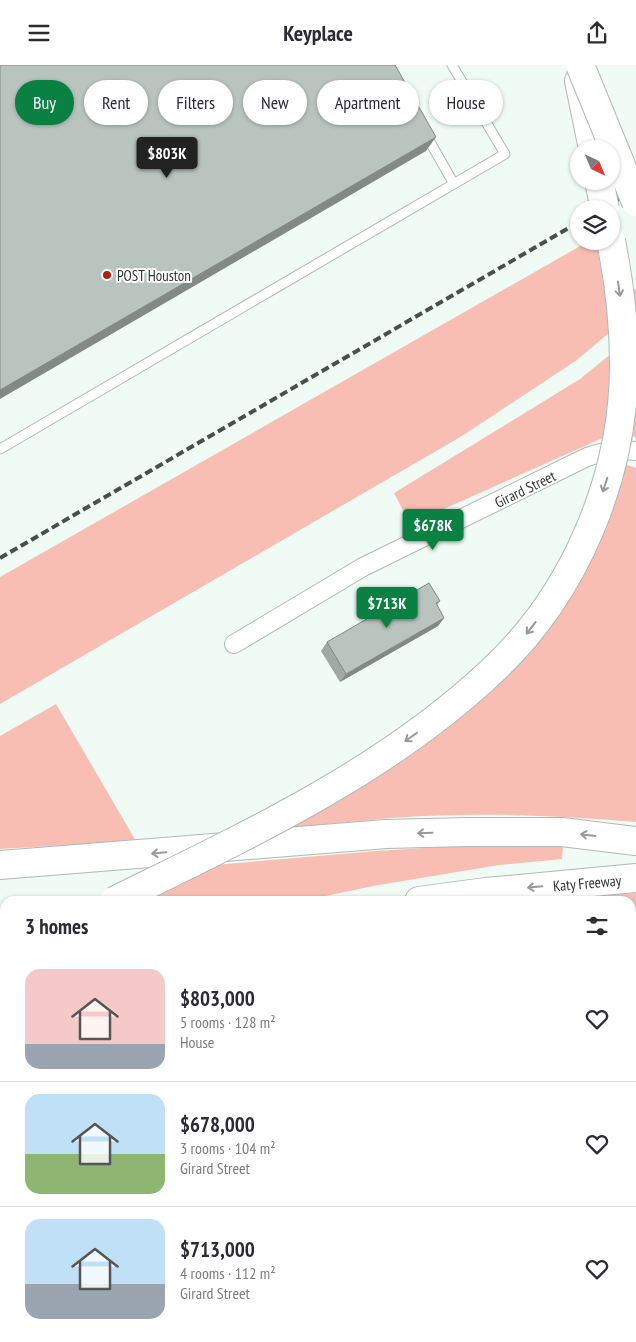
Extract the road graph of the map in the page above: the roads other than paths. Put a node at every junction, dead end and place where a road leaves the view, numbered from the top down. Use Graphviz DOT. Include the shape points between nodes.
graph roads {
  1 [pos="452,65"];
  2 [pos="578,65"];
  3 [pos="420,124"];
  4 [pos="591,140"];
  5 [pos="454,184"];
  6 [pos="636,202"];
  7 [pos="612,250"];
  8 [pos="0,449"];
  9 [pos="636,451"];
  10 [pos="234,644"];
  11 [pos="636,841"];
  12 [pos="0,865"];
  13 [pos="636,878"];
  14 [pos="124,896"];
  15 [pos="452,896"];
  1 -- 5 [label="lane" via="505,154"];
  2 -- 4 [label="highway"];
  2 -- 6 [label="highway, bridge"];
  3 -- 5 [label="lane"];
  5 -- 8 [label="lane"];
  7 -- 14 [label="highway, one-way, bridge" via="620,300 624,365 614,457 583,545 549,604 529,631 466,695 380,759 294,810"];
  9 -- 10 [label="street, Girard Street" via="610,451 587,457 363,567"];
  11 -- 12 [label="highway, one-way" via="562,832 395,834"];
  13 -- 15 [label="highway, Katy Freeway, one-way"];
}
